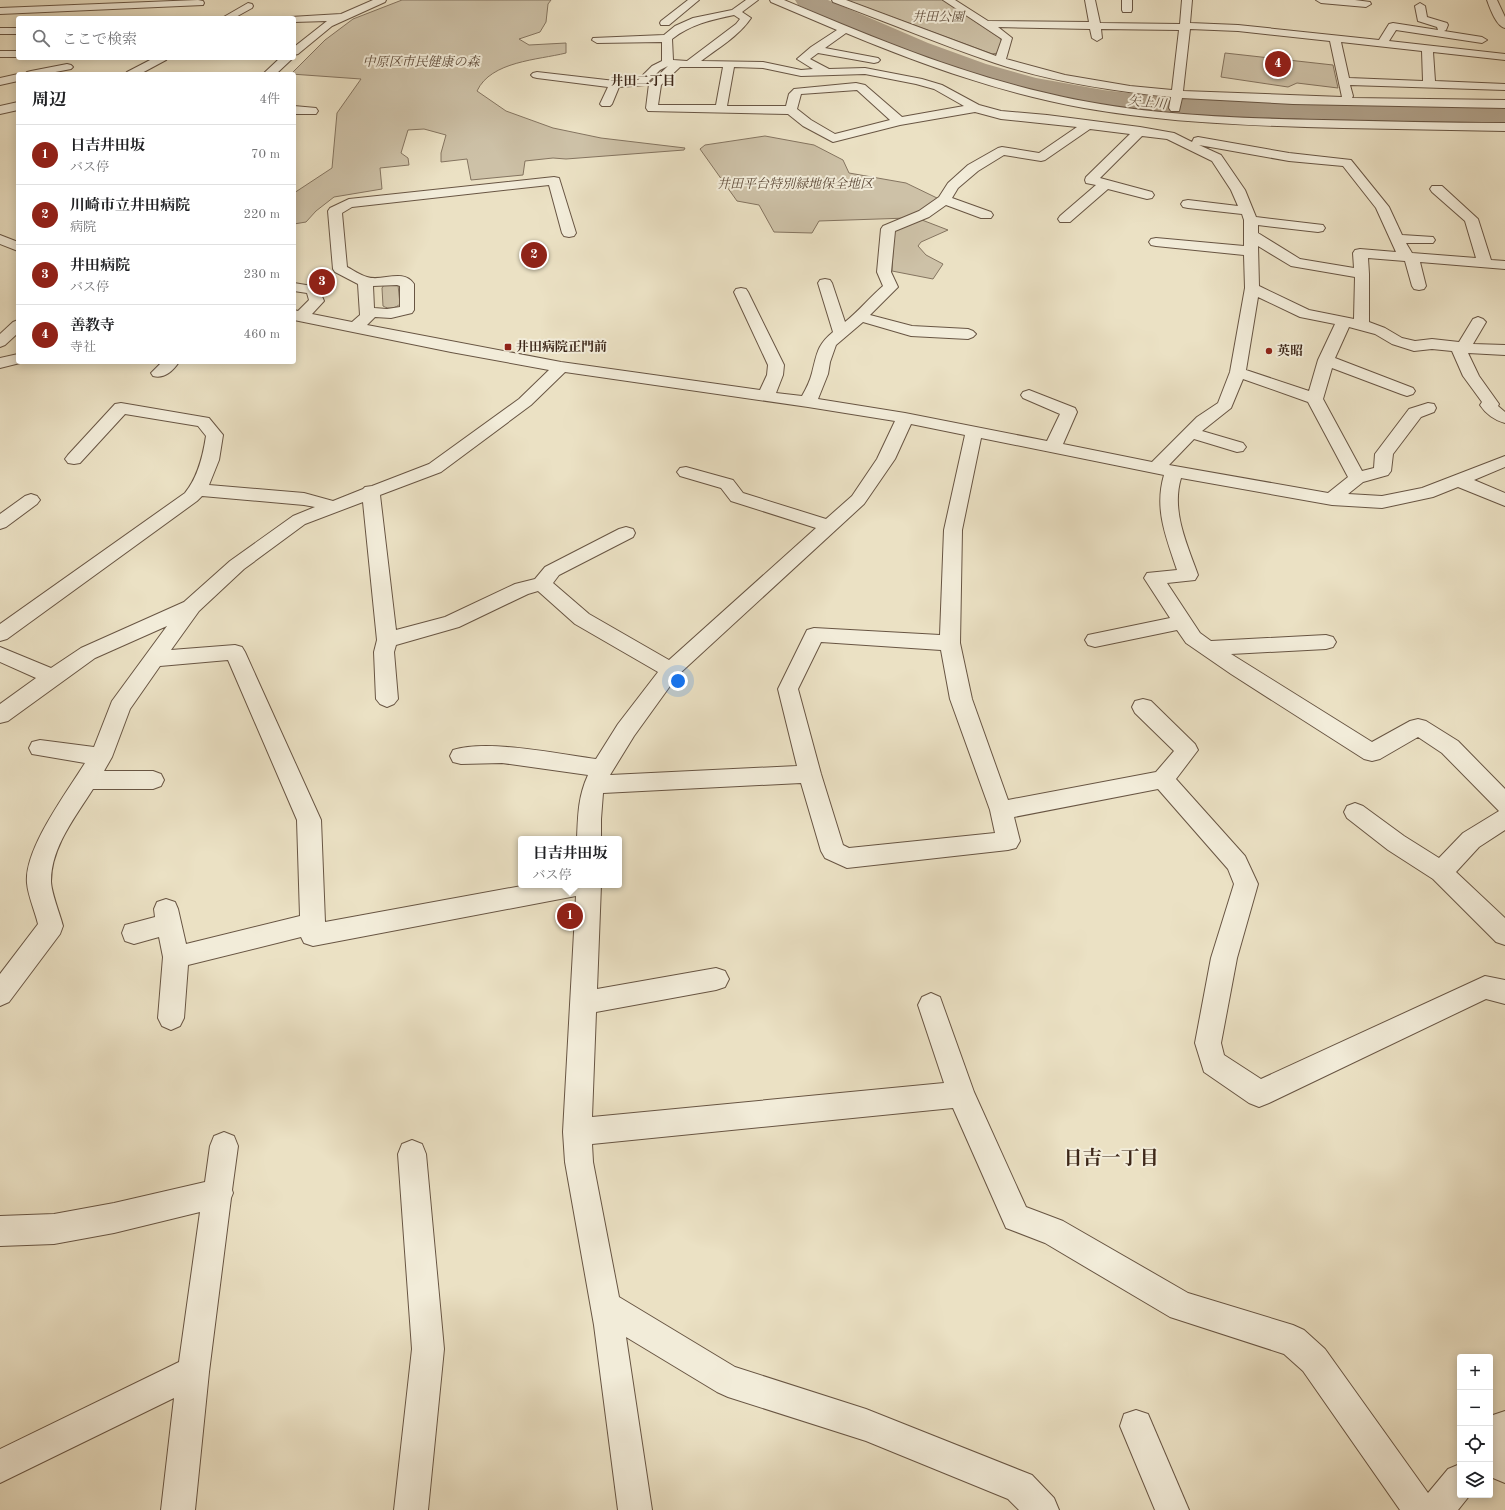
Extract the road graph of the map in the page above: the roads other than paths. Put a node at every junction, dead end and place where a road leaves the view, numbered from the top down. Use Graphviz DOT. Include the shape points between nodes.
graph roads {
  1 [pos="381,0"];
  2 [pos="694,0"];
  3 [pos="753,0"];
  4 [pos="775,0"];
  5 [pos="837,0"];
  6 [pos="948,0"];
  7 [pos="1090,0"];
  8 [pos="1188,0"];
  9 [pos="1492,0"];
  10 [pos="1321,2"];
  11 [pos="199,3"];
  12 [pos="90,4"];
  13 [pos="1366,4"];
  14 [pos="248,6"];
  15 [pos="1406,8"];
  16 [pos="0,11"];
  17 [pos="735,12"];
  18 [pos="81,16"];
  19 [pos="230,16"];
  20 [pos="340,17"];
  21 [pos="296,19"];
  22 [pos="665,23"];
  23 [pos="986,24"];
  24 [pos="1505,24"];
  25 [pos="1096,25"];
  26 [pos="1185,27"];
  27 [pos="845,29"];
  28 [pos="0,31"];
  29 [pos="16,31"];
  30 [pos="1442,34"];
  31 [pos="666,38"];
  32 [pos="1335,38"];
  33 [pos="597,40"];
  34 [pos="1098,40"];
  35 [pos="306,41"];
  36 [pos="296,42"];
  37 [pos="1491,42"];
  38 [pos="1383,43"];
  39 [pos="889,46"];
  40 [pos="1427,48"];
  41 [pos="815,49"];
  42 [pos="296,50"];
  43 [pos="0,54"];
  44 [pos="16,54"];
  45 [pos="1505,57"];
  46 [pos="158,60"];
  47 [pos="285,60"];
  48 [pos="874,60"];
  49 [pos="1000,61"];
  50 [pos="673,63"];
  51 [pos="690,64"];
  52 [pos="729,64"];
  53 [pos="67,67"];
  54 [pos="865,71"];
  55 [pos="39,72"];
  56 [pos="135,72"];
  57 [pos="271,72"];
  58 [pos="828,73"];
  59 [pos="537,75"];
  60 [pos="16,78"];
  61 [pos="560,78"];
  62 [pos="1344,81"];
  63 [pos="0,82"];
  64 [pos="615,84"];
  65 [pos="1430,84"];
  66 [pos="1505,87"];
  67 [pos="552,89"];
  68 [pos="1176,93"];
  69 [pos="1348,101"];
  70 [pos="606,104"];
  71 [pos="1505,104"];
  72 [pos="16,106"];
  73 [pos="975,108"];
  74 [pos="721,109"];
  75 [pos="745,109"];
  76 [pos="0,110"];
  77 [pos="296,110"];
  78 [pos="792,110"];
  79 [pos="312,111"];
  80 [pos="1174,117"];
  81 [pos="899,121"];
  82 [pos="744,123"];
  83 [pos="1089,124"];
  84 [pos="1505,127"];
  85 [pos="1140,131"];
  86 [pos="1170,136"];
  87 [pos="1106,184"];
  88 [pos="1437,189"];
  89 [pos="1147,195"];
  90 [pos="944,200"];
  91 [pos="1188,204"];
  92 [pos="986,216"];
  93 [pos="1249,216"];
  94 [pos="1065,219"];
  95 [pos="1318,228"];
  96 [pos="569,233"];
  97 [pos="1252,235"];
  98 [pos="0,239"];
  99 [pos="1398,240"];
  100 [pos="1428,240"];
  101 [pos="1156,242"];
  102 [pos="16,246"];
  103 [pos="1252,252"];
  104 [pos="1409,257"];
  105 [pos="1485,263"];
  106 [pos="1505,265"];
  107 [pos="1362,274"];
  108 [pos="365,282"];
  109 [pos="825,283"];
  110 [pos="1419,286"];
  111 [pos="296,287"];
  112 [pos="1252,288"];
  113 [pos="741,292"];
  114 [pos="407,310"];
  115 [pos="367,311"];
  116 [pos="298,315"];
  117 [pos="860,317"];
  118 [pos="1478,322"];
  119 [pos="1343,323"];
  120 [pos="1361,325"];
  121 [pos="16,327"];
  122 [pos="356,327"];
  123 [pos="841,333"];
  124 [pos="396,335"];
  125 [pos="967,335"];
  126 [pos="0,342"];
  127 [pos="1461,347"];
  128 [pos="1505,350"];
  129 [pos="16,359"];
  130 [pos="1326,360"];
  131 [pos="0,363"];
  132 [pos="169,364"];
  133 [pos="560,367"];
  134 [pos="1238,372"];
  135 [pos="159,373"];
  136 [pos="1407,391"];
  137 [pos="1029,395"];
  138 [pos="766,396"];
  139 [pos="1314,399"];
  140 [pos="808,402"];
  141 [pos="1428,408"];
  142 [pos="905,418"];
  143 [pos="1505,418"];
  144 [pos="974,431"];
  145 [pos="1191,433"];
  146 [pos="1237,447"];
  147 [pos="1053,448"];
  148 [pos="74,459"];
  149 [pos="1505,461"];
  150 [pos="1165,469"];
  151 [pos="686,472"];
  152 [pos="1357,478"];
  153 [pos="1458,480"];
  154 [pos="198,490"];
  155 [pos="371,492"];
  156 [pos="1332,499"];
  157 [pos="31,500"];
  158 [pos="1505,500"];
  159 [pos="334,507"];
  160 [pos="0,523"];
  161 [pos="829,526"];
  162 [pos="626,534"];
  163 [pos="542,584"];
  164 [pos="191,607"];
  165 [pos="1182,622"];
  166 [pos="0,634"];
  167 [pos="387,640"];
  168 [pos="1095,640"];
  169 [pos="1326,642"];
  170 [pos="950,643"];
  171 [pos="1208,648"];
  172 [pos="0,654"];
  173 [pos="155,659"];
  174 [pos="671,670"];
  175 [pos="52,677"];
  176 [pos="387,699"];
  177 [pos="1144,707"];
  178 [pos="0,715"];
  179 [pos="40,748"];
  180 [pos="461,756"];
  181 [pos="100,757"];
  182 [pos="810,774"];
  183 [pos="599,777"];
  184 [pos="1163,779"];
  185 [pos="87,780"];
  186 [pos="153,780"];
  187 [pos="1505,804"];
  188 [pos="1001,810"];
  189 [pos="1355,812"];
  190 [pos="1505,818"];
  191 [pos="589,836"];
  192 [pos="1441,872"];
  193 [pos="566,888"];
  194 [pos="588,888"];
  195 [pos="313,922"];
  196 [pos="134,933"];
  197 [pos="1505,934"];
  198 [pos="176,956"];
  199 [pos="716,979"];
  200 [pos="1505,992"];
  201 [pos="0,994"];
  202 [pos="583,1003"];
  203 [pos="930,1005"];
  204 [pos="171,1018"];
  205 [pos="961,1094"];
  206 [pos="577,1132"];
  207 [pos="224,1146"];
  208 [pos="412,1154"];
  209 [pos="219,1193"];
  210 [pos="0,1231"];
  211 [pos="605,1306"];
  212 [pos="193,1372"];
  213 [pos="1136,1426"];
  214 [pos="1505,1427"];
  215 [pos="1493,1441"];
  216 [pos="1493,1453"];
  217 [pos="0,1466"];
  218 [pos="1505,1466"];
  219 [pos="1440,1503"];
  220 [pos="178,1510"];
  221 [pos="411,1510"];
  222 [pos="635,1510"];
  223 [pos="1042,1510"];
  224 [pos="1172,1510"];
  1 -- 20 [label="street"];
  2 -- 22 [label="street"];
  3 -- 17 [label="street"];
  4 -- 27 [label="street"];
  5 -- 49 [label="street"];
  6 -- 23 [label="street"];
  7 -- 25 [label="street"];
  8 -- 26 [label="street"];
  9 -- 24 [label="street"];
  10 -- 13 [label="street"];
  11 -- 12 [label="street"];
  12 -- 16 [label="street"];
  12 -- 18 [label="street"];
  14 -- 19 [label="street"];
  15 -- 30 [label="street" via="1421,8 1422,19 1443,25"];
  17 -- 31 [label="street" via="697,20 679,28"];
  17 -- 51 [label="street" via="746,18 740,26"];
  20 -- 21 [label="street"];
  20 -- 35 [label="street"];
  23 -- 25 [label="street"];
  23 -- 49 [label="street" via="1008,42"];
  25 -- 26 [label="street"];
  25 -- 34 [label="street"];
  26 -- 32 [label="street" via="1238,28"];
  26 -- 68 [label="street"];
  27 -- 39 [label="street"];
  27 -- 41 [label="street"];
  28 -- 29 [label="street"];
  30 -- 37 [label="street"];
  30 -- 38 [label="street" via="1393,26"];
  31 -- 33 [label="street"];
  31 -- 50 [label="street"];
  32 -- 38 [label="street"];
  32 -- 62 [label="street"];
  35 -- 36 [label="street"];
  35 -- 42 [label="street"];
  38 -- 40 [label="street"];
  39 -- 48 [label="street"];
  39 -- 80 [label="street" via="974,78 1048,98"];
  40 -- 45 [label="street"];
  40 -- 65 [label="street"];
  41 -- 48 [label="street"];
  41 -- 58 [label="street" via="803,59"];
  43 -- 44 [label="street"];
  46 -- 56 [label="street"];
  47 -- 57 [label="street"];
  48 -- 54 [label="street" via="864,69"];
  49 -- 68 [label="street" via="1064,78 1130,89"];
  50 -- 51 [label="street"];
  50 -- 64 [label="street" via="656,68 641,82"];
  50 -- 74 [label="street" via="655,84 652,108"];
  51 -- 52 [label="street"];
  52 -- 58 [label="street" via="763,65 801,73"];
  52 -- 74 [label="street"];
  53 -- 55 [label="street"];
  54 -- 58 [label="street"];
  54 -- 73 [label="street" via="938,87"];
  59 -- 61 [label="street"];
  60 -- 63 [label="street"];
  61 -- 64 [label="street"];
  61 -- 67 [label="street"];
  62 -- 65 [label="street"];
  62 -- 69 [label="street"];
  64 -- 70 [label="street"];
  65 -- 66 [label="street"];
  68 -- 69 [label="street" via="1215,97"];
  68 -- 80 [label="street"];
  69 -- 71 [label="street"];
  72 -- 76 [label="street"];
  73 -- 81 [label="street"];
  73 -- 83 [label="street" via="1001,115"];
  74 -- 75 [label="street"];
  75 -- 78 [label="street"];
  75 -- 82 [label="street"];
  77 -- 79 [label="street"];
  78 -- 81 [label="street" via="807,123 833,138"];
  78 -- 81 [label="street" via="798,91 856,86 861,87"];
  80 -- 84 [label="street" via="1288,123"];
  80 -- 86 [label="street"];
  83 -- 85 [label="street"];
  83 -- 90 [label="street" via="1041,157 1002,151 973,168 953,186"];
  85 -- 86 [label="street"];
  85 -- 87 [label="street" via="1091,180"];
  86 -- 93 [label="street" via="1217,158 1238,190"];
  86 -- 99 [label="street" via="1289,157 1347,163 1382,207"];
  87 -- 89 [label="street"];
  87 -- 94 [label="street"];
  88 -- 105 [label="street" via="1471,219"];
  90 -- 92 [label="street"];
  90 -- 117 [label="street" via="924,214 888,229 884,272 891,287"];
  91 -- 93 [label="street"];
  93 -- 95 [label="street"];
  93 -- 97 [label="street"];
  96 -- 108 [label="street" via="554,181 349,203 335,211 340,269"];
  97 -- 103 [label="street"];
  97 -- 107 [label="street" via="1296,263"];
  98 -- 102 [label="street"];
  99 -- 100 [label="street"];
  99 -- 104 [label="street"];
  101 -- 103 [label="street"];
  103 -- 112 [label="street"];
  104 -- 105 [label="street"];
  104 -- 107 [label="street" via="1360,253"];
  104 -- 110 [label="street"];
  105 -- 106 [label="street"];
  107 -- 120 [label="street"];
  108 -- 114 [label="street" via="405,282"];
  108 -- 115 [label="street"];
  109 -- 123 [label="street"];
  111 -- 116 [label="street" via="313,290 317,301"];
  112 -- 119 [label="street" via="1305,314"];
  112 -- 134 [label="street"];
  113 -- 138 [label="street" via="776,365 775,375"];
  114 -- 115 [label="street" via="396,314"];
  114 -- 124 [label="street" via="409,323"];
  115 -- 122 [label="street" via="367,316"];
  116 -- 122 [label="street"];
  117 -- 123 [label="street"];
  117 -- 125 [label="street" via="911,330"];
  118 -- 127 [label="street"];
  119 -- 120 [label="street"];
  119 -- 130 [label="street"];
  120 -- 127 [label="street" via="1414,346 1432,344"];
  121 -- 126 [label="street"];
  122 -- 124 [label="street"];
  123 -- 140 [label="street" via="829,343"];
  124 -- 133 [label="street"];
  127 -- 128 [label="street"];
  127 -- 143 [label="street" via="1471,376 1491,404 1488,406"];
  129 -- 131 [label="street"];
  130 -- 136 [label="street"];
  130 -- 139 [label="street"];
  132 -- 135 [label="street"];
  133 -- 138 [label="street"];
  133 -- 155 [label="street" via="525,402 435,468"];
  134 -- 139 [label="street"];
  134 -- 145 [label="street" via="1225,405"];
  137 -- 147 [label="street" via="1069,412"];
  138 -- 140 [label="street"];
  139 -- 152 [label="street"];
  140 -- 142 [label="street"];
  141 -- 152 [label="street" via="1414,413 1397,436 1384,454 1382,471"];
  142 -- 144 [label="street"];
  142 -- 161 [label="street" via="886,459 858,500"];
  144 -- 147 [label="street"];
  144 -- 170 [label="street" via="953,530"];
  145 -- 146 [label="street"];
  145 -- 150 [label="street"];
  147 -- 150 [label="street"];
  148 -- 154 [label="street" via="121,408 203,422 215,435 212,453"];
  149 -- 153 [label="street"];
  150 -- 156 [label="street"];
  150 -- 165 [label="street" via="1169,488 1170,520 1188,575 1154,578"];
  151 -- 161 [label="street" via="727,484 737,497"];
  152 -- 156 [label="street"];
  153 -- 156 [label="street" via="1427,493 1382,502"];
  153 -- 158 [label="street"];
  154 -- 159 [label="street" via="304,499"];
  154 -- 166 [label="street"];
  155 -- 159 [label="street"];
  155 -- 167 [label="street"];
  157 -- 160 [label="street"];
  159 -- 164 [label="street" via="299,520 237,565"];
  161 -- 174 [label="street"];
  162 -- 163 [label="street" via="552,571"];
  163 -- 167 [label="street" via="522,589 452,622"];
  163 -- 174 [label="street" via="582,619"];
  164 -- 173 [label="street"];
  164 -- 175 [label="street" via="88,652"];
  165 -- 168 [label="street"];
  165 -- 171 [label="street" via="1193,638"];
  167 -- 176 [label="street" via="384,652"];
  169 -- 171 [label="street"];
  170 -- 182 [label="street" via="814,635 788,689"];
  170 -- 188 [label="street" via="961,699"];
  171 -- 187 [label="street" via="1372,753 1418,727 1450,747"];
  172 -- 175 [label="street"];
  173 -- 181 [label="street" via="120,707"];
  173 -- 195 [label="street" via="235,652 309,820"];
  174 -- 183 [label="street" via="626,730"];
  175 -- 178 [label="street"];
  177 -- 184 [label="street" via="1187,750"];
  179 -- 181 [label="street"];
  180 -- 183 [label="street" via="502,755"];
  181 -- 185 [label="street"];
  182 -- 183 [label="street"];
  182 -- 188 [label="street" via="833,851 847,858 1008,841"];
  183 -- 191 [label="street" via="592,792"];
  184 -- 188 [label="street"];
  184 -- 200 [label="street" via="1237,863 1246,884 1224,958 1208,1043 1213,1063 1259,1094 1485,987"];
  185 -- 186 [label="street"];
  185 -- 201 [label="street" via="54,832 42,860 39,882 51,926"];
  189 -- 192 [label="street"];
  190 -- 192 [label="street" via="1471,840"];
  192 -- 197 [label="street"];
  193 -- 195 [label="street" via="313,935"];
  194 -- 202 [label="street"];
  195 -- 198 [label="street"];
  196 -- 198 [label="street" via="168,916"];
  198 -- 204 [label="street"];
  199 -- 202 [label="street"];
  202 -- 206 [label="street"];
  203 -- 205 [label="street"];
  205 -- 206 [label="street"];
  205 -- 219 [label="street" via="1016,1218 1053,1231 1181,1306 1293,1341 1314,1360"];
  206 -- 211 [label="street" via="579,1162"];
  207 -- 209 [label="street"];
  208 -- 221 [label="street" via="428,1350"];
  209 -- 210 [label="street" via="61,1228"];
  209 -- 212 [label="street"];
  211 -- 222 [label="street"];
  211 -- 223 [label="street" via="728,1381 866,1425 1020,1487"];
  212 -- 217 [label="street"];
  212 -- 220 [label="street"];
  213 -- 224 [label="street"];
  214 -- 215 [label="street"];
  216 -- 218 [label="street"];
}
